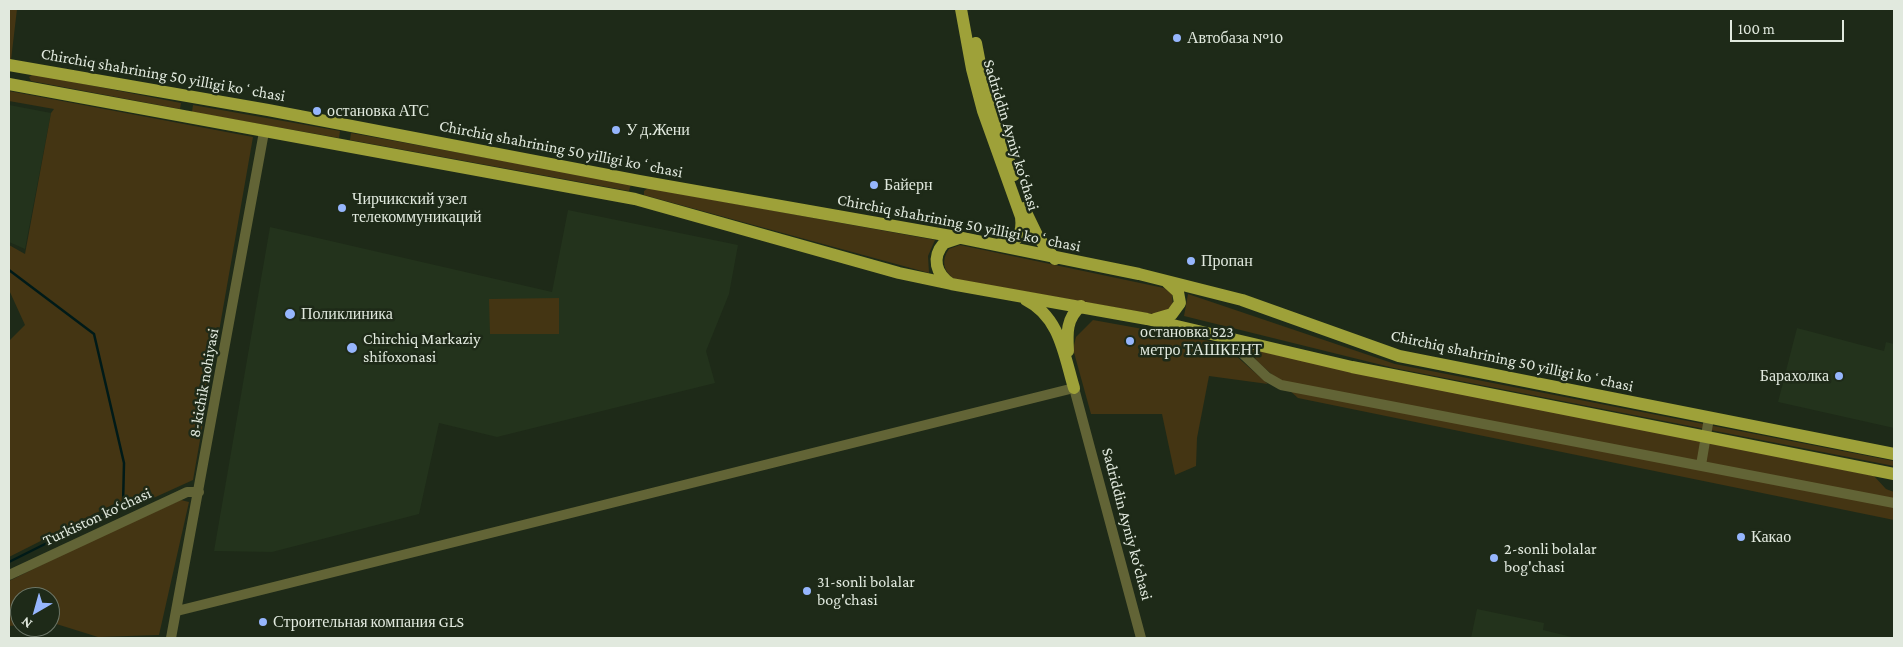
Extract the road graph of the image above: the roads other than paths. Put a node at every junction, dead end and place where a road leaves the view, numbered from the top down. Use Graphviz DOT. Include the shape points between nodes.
graph roads {
  1 [pos="961,9"];
  2 [pos="968,9"];
  3 [pos="9,65"];
  4 [pos="26,68"];
  5 [pos="9,84"];
  6 [pos="23,86"];
  7 [pos="188,96"];
  8 [pos="186,117"];
  9 [pos="347,125"];
  10 [pos="264,132"];
  11 [pos="343,146"];
  12 [pos="639,181"];
  13 [pos="635,199"];
  14 [pos="962,238"];
  15 [pos="987,244"];
  16 [pos="1055,259"];
  17 [pos="1156,278"];
  18 [pos="951,284"];
  19 [pos="1016,296"];
  20 [pos="1081,306"];
  21 [pos="1148,319"];
  22 [pos="1224,336"];
  23 [pos="1074,388"];
  24 [pos="1709,418"];
  25 [pos="1706,436"];
  26 [pos="1894,454"];
  27 [pos="1701,465"];
  28 [pos="1894,474"];
  29 [pos="199,492"];
  30 [pos="1894,503"];
  31 [pos="9,575"];
  32 [pos="177,611"];
  33 [pos="171,638"];
  34 [pos="1141,638"];
  1 -- 15 [label="main road, Sadriddin Ayniy ko‘chasi" via="983,111 1022,225 1021,233 1012,242"];
  2 -- 16 [label="main road, Sadriddin Ayniy ko‘chasi" via="986,95 1026,213 1042,244"];
  3 -- 4 [label="main road, Chirchiq shahrining 50 yilligi koʻchasi"];
  4 -- 6 [label="main road"];
  4 -- 7 [label="main road, Chirchiq shahrining 50 yilligi koʻchasi"];
  5 -- 6 [label="main road"];
  6 -- 8 [label="main road"];
  7 -- 8 [label="main road"];
  7 -- 9 [label="main road, Chirchiq shahrining 50 yilligi koʻchasi"];
  8 -- 10 [label="main road"];
  9 -- 11 [label="main road"];
  9 -- 12 [label="main road, Chirchiq shahrining 50 yilligi koʻchasi"];
  10 -- 11 [label="main road"];
  10 -- 29 [label="street, 8-kichik nohiyasi"];
  11 -- 13 [label="main road"];
  12 -- 13 [label="main road"];
  12 -- 14 [label="main road, Chirchiq shahrining 50 yilligi koʻchasi"];
  13 -- 18 [label="main road" via="899,273"];
  14 -- 15 [label="main road, Chirchiq shahrining 50 yilligi koʻchasi"];
  14 -- 18 [label="main road" via="944,243 937,258 939,273"];
  15 -- 16 [label="main road, Chirchiq shahrining 50 yilligi koʻchasi"];
  16 -- 17 [label="main road, Chirchiq shahrining 50 yilligi koʻchasi"];
  17 -- 21 [label="main road" via="1175,289 1180,303 1169,316"];
  17 -- 24 [label="main road, Chirchiq shahrining 50 yilligi koʻchasi" via="1242,300 1399,356"];
  18 -- 19 [label="main road"];
  19 -- 20 [label="main road"];
  19 -- 23 [label="main road" via="1034,304 1053,324"];
  20 -- 21 [label="main road"];
  20 -- 23 [label="main road" via="1071,319 1067,336"];
  21 -- 22 [label="main road"];
  22 -- 25 [label="main road" via="1352,367"];
  22 -- 27 [label="street" via="1267,377 1281,385"];
  23 -- 32 [label="street"];
  23 -- 34 [label="street, Sadriddin Ayniy ko‘chasi"];
  24 -- 25 [label="street"];
  24 -- 26 [label="main road, Chirchiq shahrining 50 yilligi koʻchasi"];
  25 -- 27 [label="street"];
  25 -- 28 [label="main road"];
  27 -- 30 [label="street"];
  29 -- 31 [label="street, Turkiston ko‘chasi" via="187,492"];
  29 -- 32 [label="street, 8-kichik nohiyasi"];
  32 -- 33 [label="street, 8-kichik nohiyasi"];
}
